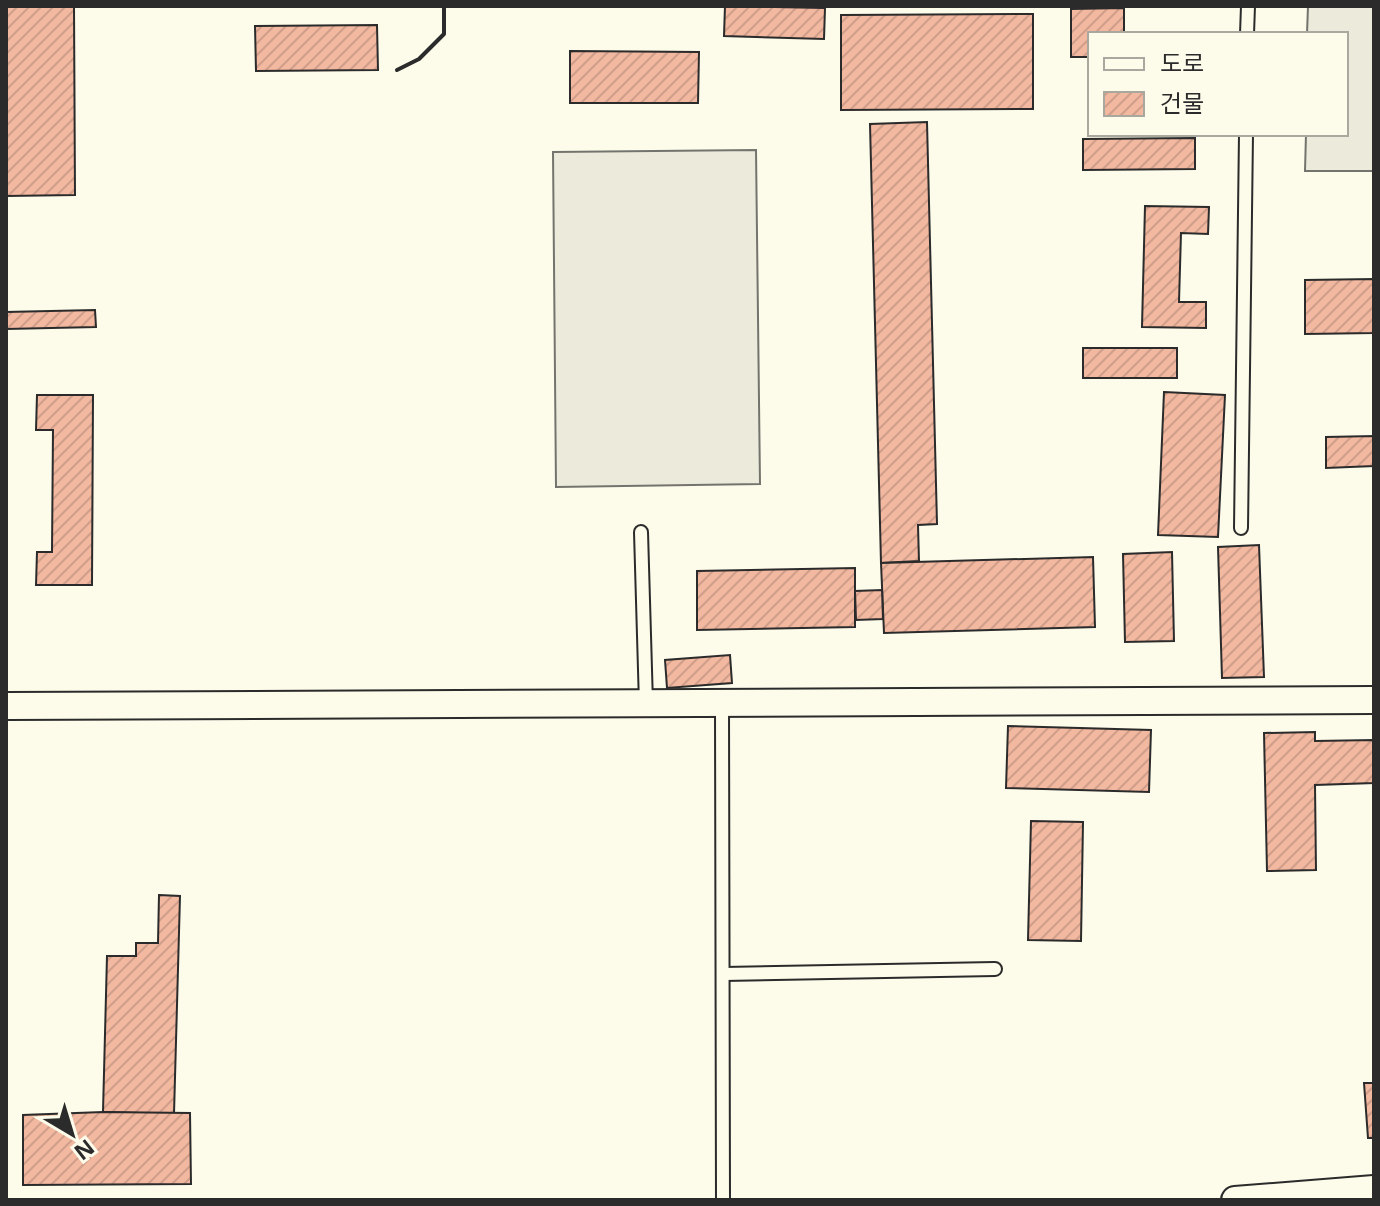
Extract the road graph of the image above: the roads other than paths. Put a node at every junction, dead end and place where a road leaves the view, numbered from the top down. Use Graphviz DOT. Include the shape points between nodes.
graph roads {
  1 [pos="1248,6"];
  2 [pos="1247,32"];
  3 [pos="1246,136"];
  4 [pos="1241,528"];
  5 [pos="641,532"];
  6 [pos="1374,700"];
  7 [pos="646,704"];
  8 [pos="722,704"];
  9 [pos="6,706"];
  10 [pos="995,969"];
  11 [pos="724,974"];
  12 [pos="1374,1189"];
  13 [pos="723,1200"];
  14 [pos="1235,1200"];
  1 -- 2 [label="lane"];
  3 -- 4 [label="lane"];
  5 -- 7 [label="lane"];
  6 -- 8 [label="street"];
  7 -- 8 [label="street"];
  7 -- 9 [label="street"];
  8 -- 11 [label="lane"];
  10 -- 11 [label="lane"];
  11 -- 13 [label="lane"];
  12 -- 14 [label="street"];
}
